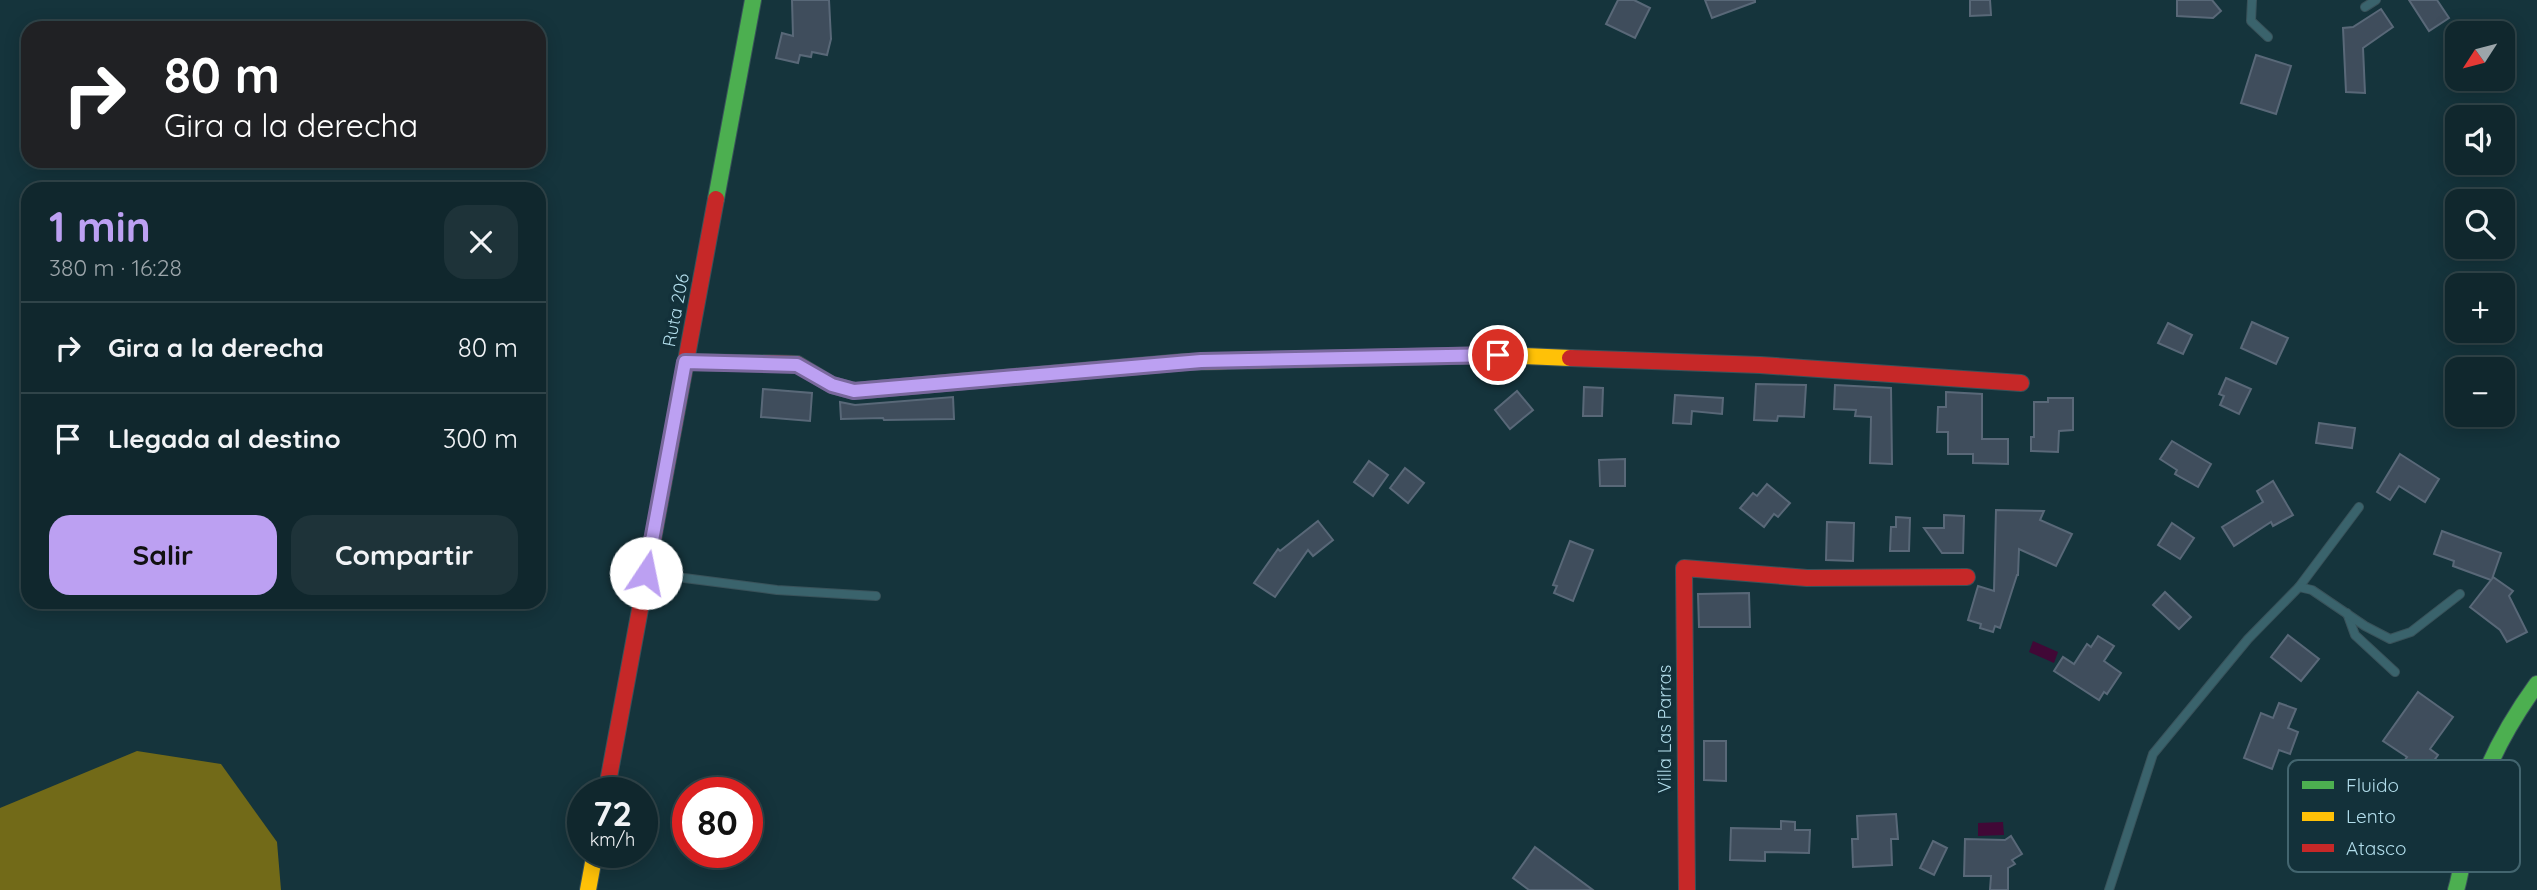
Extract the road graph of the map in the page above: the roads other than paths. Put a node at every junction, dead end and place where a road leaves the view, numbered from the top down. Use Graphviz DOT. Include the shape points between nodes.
graph roads {
  1 [pos="753,0"];
  2 [pos="2252,0"];
  3 [pos="2376,0"];
  4 [pos="2365,7"];
  5 [pos="2268,37"];
  6 [pos="685,362"];
  7 [pos="2021,383"];
  8 [pos="2359,507"];
  9 [pos="646,573"];
  10 [pos="1967,577"];
  11 [pos="2299,587"];
  12 [pos="2460,594"];
  13 [pos="876,596"];
  14 [pos="2347,613"];
  15 [pos="2395,672"];
  16 [pos="2537,684"];
  17 [pos="2493,760"];
  18 [pos="609,777"];
  19 [pos="592,868"];
  20 [pos="588,890"];
  21 [pos="1687,890"];
  22 [pos="2109,890"];
  1 -- 6 [label="main road, Ruta 206"];
  2 -- 5 [label="lane" via="2250,21"];
  3 -- 4 [label="lane"];
  6 -- 7 [label="main road" via="797,365 832,385 854,391 1201,361 1498,355 1747,364"];
  6 -- 9 [label="main road, Ruta 206"];
  8 -- 11 [label="lane"];
  9 -- 13 [label="lane" via="777,590"];
  9 -- 18 [label="main road, Ruta 206"];
  10 -- 21 [label="main road, Villa Las Parras" via="1807,578 1684,568"];
  11 -- 14 [label="lane" via="2312,590"];
  11 -- 22 [label="lane" via="2248,639 2153,754"];
  12 -- 14 [label="lane" via="2411,632 2390,639"];
  14 -- 15 [label="lane" via="2355,635"];
  16 -- 17 [label="main road"];
  19 -- 20 [label="main road"];
}
